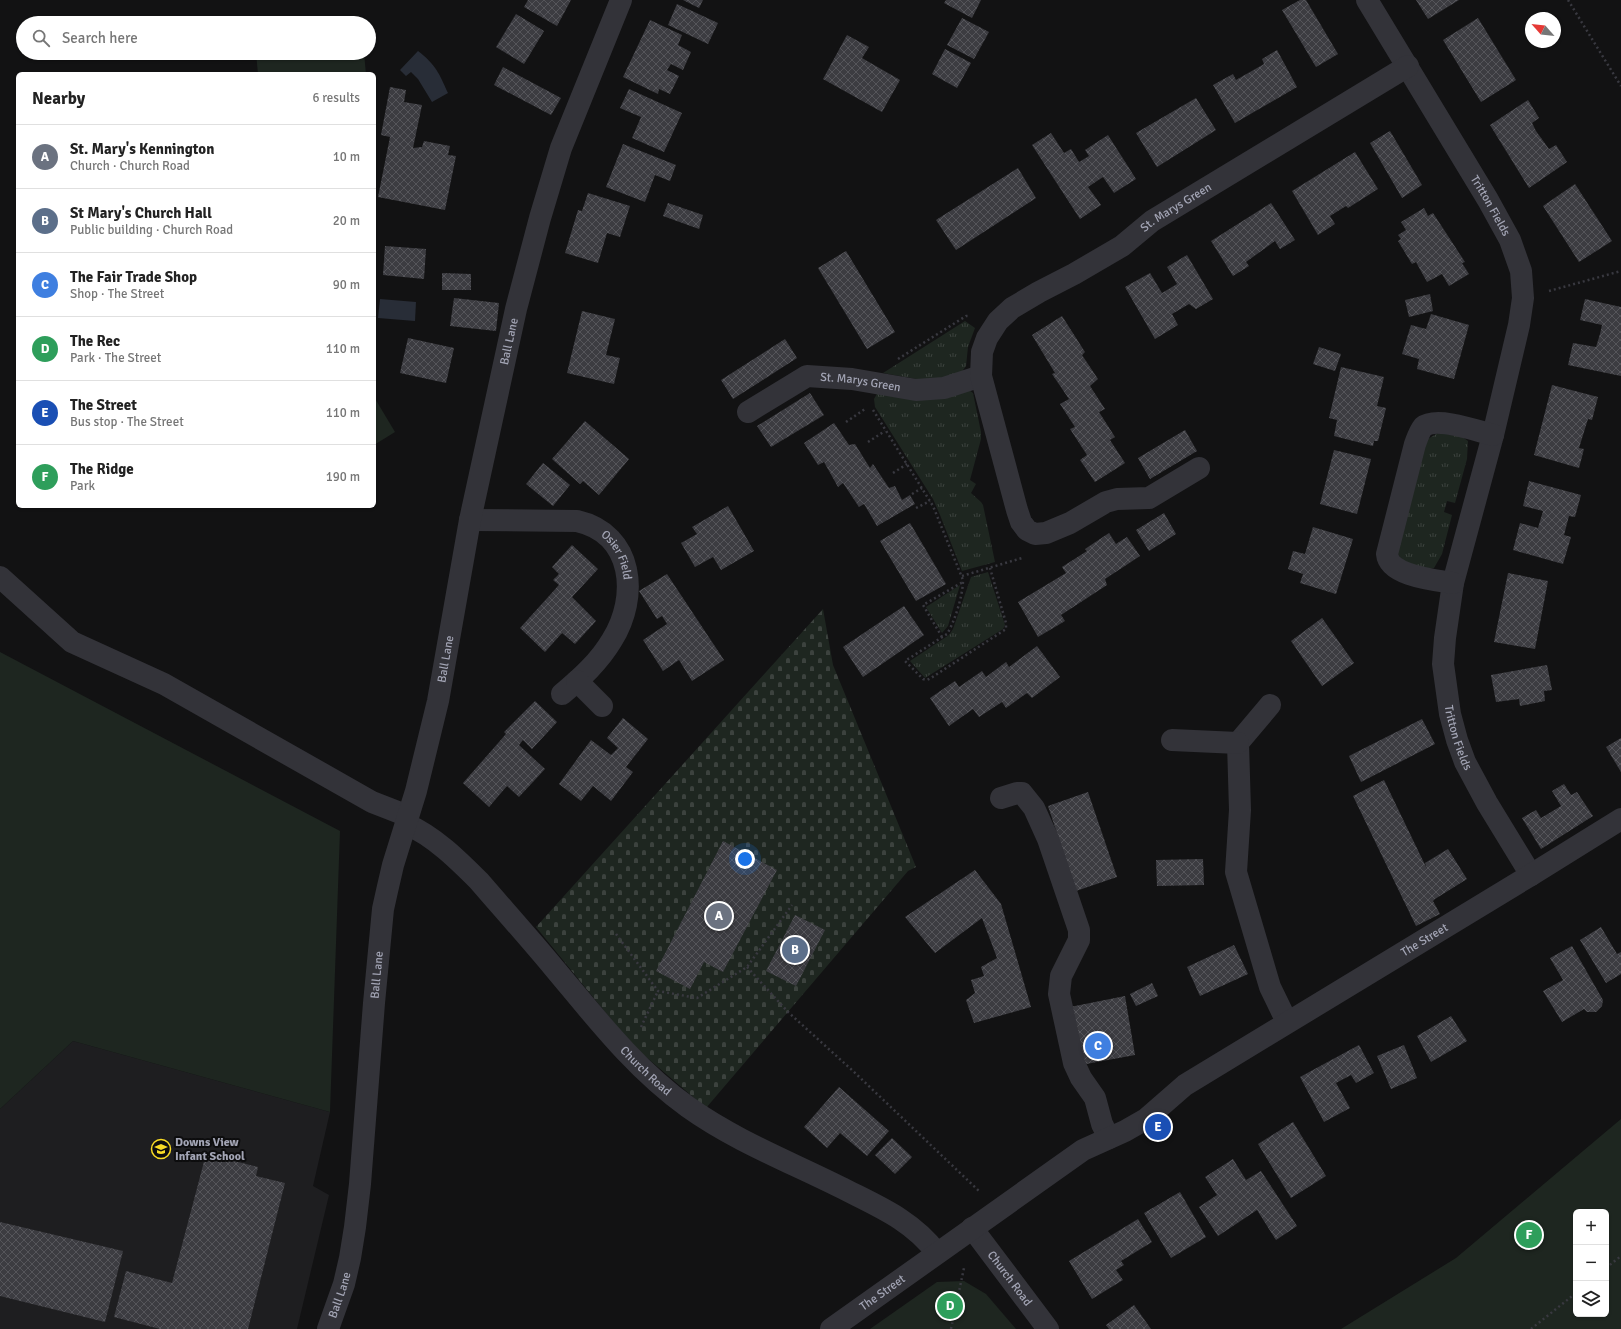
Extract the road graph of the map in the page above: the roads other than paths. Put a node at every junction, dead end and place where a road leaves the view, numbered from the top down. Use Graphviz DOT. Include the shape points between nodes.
graph roads {
  1 [pos="621,0"];
  2 [pos="1367,0"];
  3 [pos="1408,66"];
  4 [pos="981,376"];
  5 [pos="748,412"];
  6 [pos="1493,435"];
  7 [pos="1199,468"];
  8 [pos="470,520"];
  9 [pos="0,576"];
  10 [pos="1453,583"];
  11 [pos="1270,705"];
  12 [pos="602,706"];
  13 [pos="1172,740"];
  14 [pos="1238,743"];
  15 [pos="1001,798"];
  16 [pos="1621,819"];
  17 [pos="407,820"];
  18 [pos="1531,875"];
  19 [pos="1287,1022"];
  20 [pos="1109,1138"];
  21 [pos="972,1228"];
  22 [pos="937,1253"];
  23 [pos="328,1329"];
  24 [pos="831,1329"];
  25 [pos="1048,1329"];
  1 -- 8 [label="street, Ball Lane" via="561,148 540,218 516,308"];
  2 -- 3 [label="street, Tritton Fields"];
  3 -- 4 [label="street, St. Marys Green" via="1152,221 1122,246 1012,308 998,321 987,338 982,352"];
  3 -- 6 [label="street, Tritton Fields" via="1510,240 1520,271 1523,298 1520,325"];
  4 -- 5 [label="street, St. Marys Green" via="944,388 927,390 907,390 850,379 806,376"];
  4 -- 7 [label="street, St. Marys Green" via="1021,522 1027,530 1037,535 1058,529 1106,502 1149,498"];
  6 -- 10 [label="street, Tritton Fields"];
  6 -- 10 [label="street" via="1444,424 1430,424 1421,431 1415,444 1388,558 1392,565 1405,573"];
  8 -- 12 [label="street, Osier Field" via="577,521 603,532 620,550 628,575 621,618 608,647 570,687"];
  8 -- 17 [label="street, Ball Lane" via="438,701"];
  9 -- 17 [label="street, Church Road" via="72,642 164,684"];
  10 -- 18 [label="street, Tritton Fields" via="1443,664 1450,714 1470,772"];
  11 -- 14 [label="street"];
  13 -- 14 [label="street"];
  14 -- 19 [label="street" via="1240,810 1236,872 1270,987"];
  15 -- 20 [label="street" via="1022,793 1034,808 1048,839 1079,930 1079,940 1061,976 1059,994 1074,1063 1094,1098"];
  16 -- 18 [label="street, The Street"];
  17 -- 22 [label="street, Church Road" via="455,858 479,881 627,1054 669,1092 725,1130 893,1215 919,1233"];
  17 -- 23 [label="street, Ball Lane" via="383,909 355,1227 344,1284"];
  18 -- 19 [label="street, The Street"];
  19 -- 20 [label="street, The Street" via="1185,1085 1146,1119"];
  20 -- 21 [label="street, The Street" via="1083,1150"];
  21 -- 22 [label="street, The Street"];
  21 -- 25 [label="street, Church Road"];
  22 -- 24 [label="street, The Street"];
}
